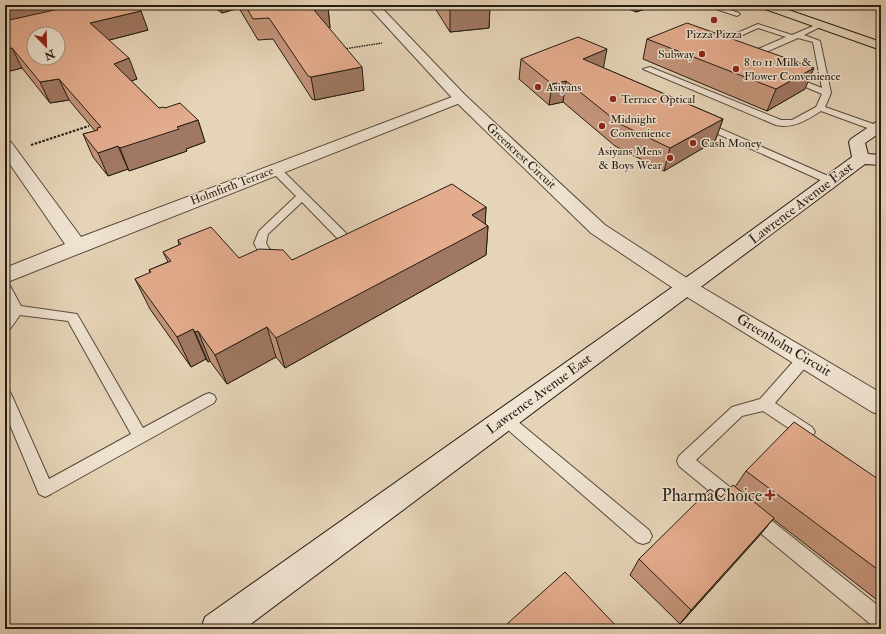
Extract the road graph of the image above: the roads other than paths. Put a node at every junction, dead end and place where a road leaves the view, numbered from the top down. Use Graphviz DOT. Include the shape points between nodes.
graph roads {
  1 [pos="145,5"];
  2 [pos="373,5"];
  3 [pos="763,5"];
  4 [pos="795,5"];
  5 [pos="715,6"];
  6 [pos="737,14"];
  7 [pos="94,17"];
  8 [pos="820,25"];
  9 [pos="874,31"];
  10 [pos="794,36"];
  11 [pos="881,46"];
  12 [pos="720,53"];
  13 [pos="755,66"];
  14 [pos="647,69"];
  15 [pos="784,77"];
  16 [pos="827,93"];
  17 [pos="460,98"];
  18 [pos="820,108"];
  19 [pos="691,118"];
  20 [pos="878,127"];
  21 [pos="7,148"];
  22 [pos="871,160"];
  23 [pos="276,169"];
  24 [pos="831,181"];
  25 [pos="303,196"];
  26 [pos="359,234"];
  27 [pos="346,240"];
  28 [pos="77,246"];
  29 [pos="327,249"];
  30 [pos="286,263"];
  31 [pos="5,276"];
  32 [pos="5,287"];
  33 [pos="686,287"];
  34 [pos="17,310"];
  35 [pos="5,326"];
  36 [pos="805,358"];
  37 [pos="5,396"];
  38 [pos="208,399"];
  39 [pos="765,404"];
  40 [pos="881,404"];
  41 [pos="505,419"];
  42 [pos="140,437"];
  43 [pos="817,439"];
  44 [pos="643,536"];
  45 [pos="881,620"];
  46 [pos="218,629"];
  1 -- 7 [label="street"];
  2 -- 17 [label="street, Greencrest Circuit"];
  3 -- 8 [label="main road"];
  4 -- 9 [label="main road"];
  5 -- 6 [label="lane"];
  8 -- 10 [label="lane"];
  8 -- 11 [label="main road"];
  10 -- 12 [label="lane" via="758,26 706,47"];
  10 -- 13 [label="lane" via="740,60"];
  10 -- 16 [label="lane" via="816,41"];
  14 -- 18 [label="lane" via="779,123 795,122"];
  15 -- 16 [label="lane"];
  16 -- 18 [label="lane"];
  17 -- 23 [label="street, Holmfirth Terrace"];
  17 -- 33 [label="street, Greencrest Circuit" via="598,229"];
  18 -- 20 [label="lane"];
  19 -- 24 [label="lane"];
  20 -- 22 [label="street, Lawrence Avenue East" via="857,142"];
  21 -- 28 [label="street"];
  22 -- 24 [label="street, Lawrence Avenue East"];
  23 -- 25 [label="lane"];
  23 -- 28 [label="street, Holmfirth Terrace"];
  24 -- 33 [label="street, Lawrence Avenue East"];
  25 -- 27 [label="lane"];
  25 -- 30 [label="lane" via="263,233 260,243 272,260"];
  26 -- 27 [label="lane"];
  27 -- 29 [label="lane"];
  28 -- 31 [label="street, Holmfirth Terrace"];
  32 -- 34 [label="lane"];
  33 -- 36 [label="street, Greenholm Circuit"];
  33 -- 41 [label="street, Lawrence Avenue East"];
  34 -- 35 [label="lane"];
  34 -- 42 [label="lane" via="72,317"];
  36 -- 39 [label="lane"];
  36 -- 40 [label="street, Greenholm Circuit"];
  37 -- 42 [label="lane" via="45,489"];
  38 -- 42 [label="lane"];
  39 -- 43 [label="lane"];
  39 -- 45 [label="lane" via="737,411 685,461"];
  41 -- 44 [label="lane"];
  41 -- 46 [label="street, Lawrence Avenue East"];
}
